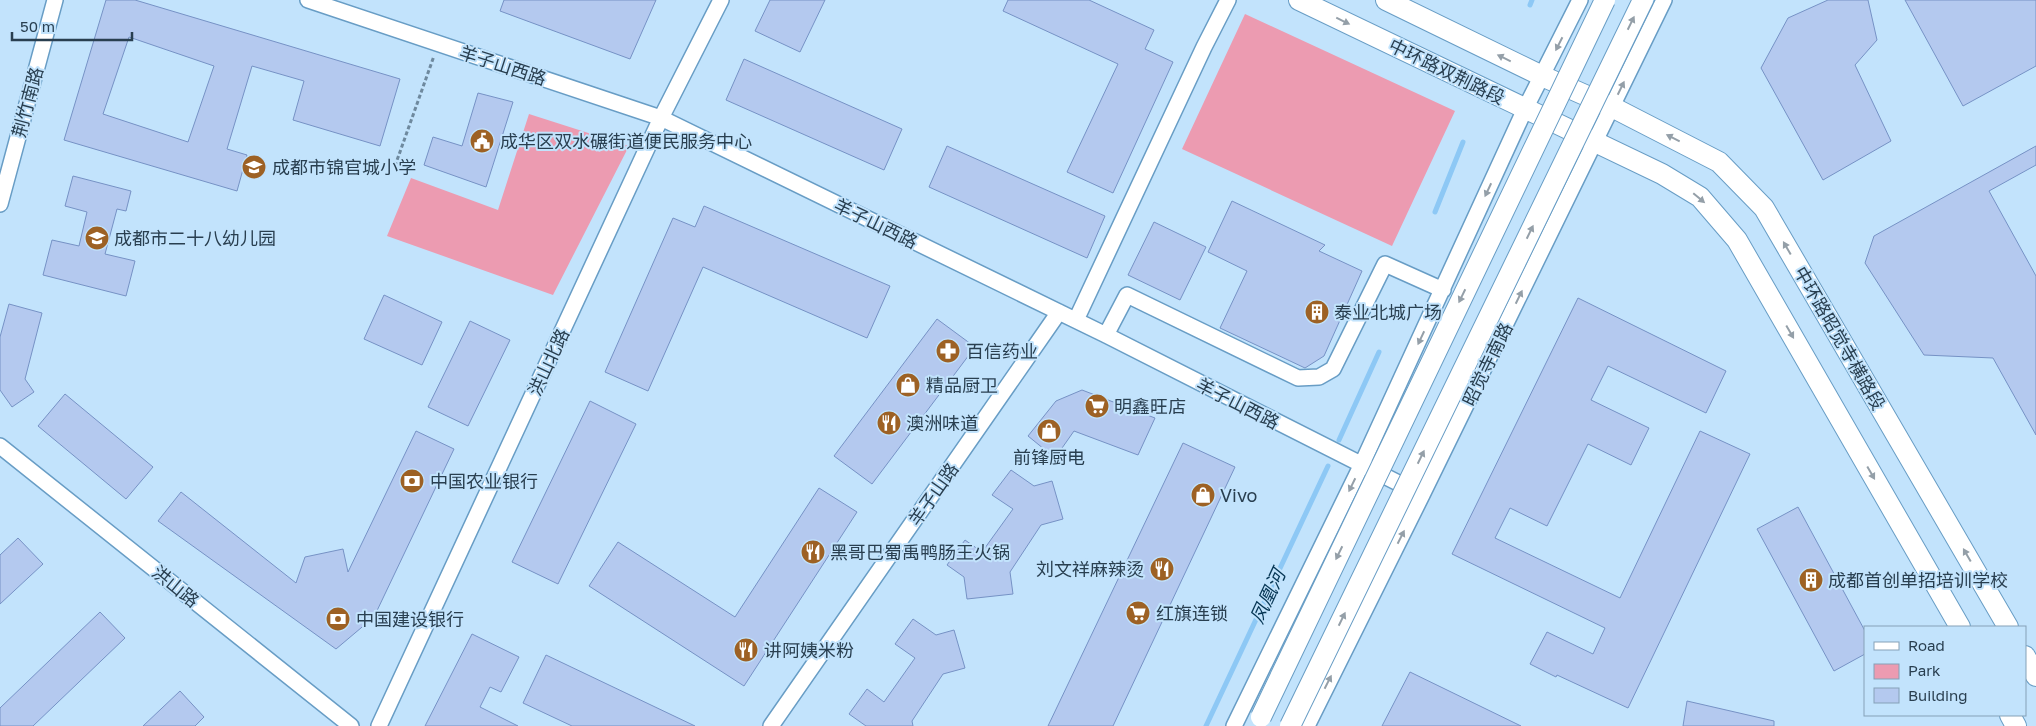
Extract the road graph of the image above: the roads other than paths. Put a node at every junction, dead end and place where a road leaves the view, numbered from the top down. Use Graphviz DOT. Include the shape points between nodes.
graph roads {
  1 [pos="55,0"];
  2 [pos="308,0"];
  3 [pos="721,0"];
  4 [pos="1228,0"];
  5 [pos="1300,0"];
  6 [pos="1386,0"];
  7 [pos="1580,0"];
  8 [pos="1605,0"];
  9 [pos="1642,0"];
  10 [pos="1664,0"];
  11 [pos="1542,76"];
  12 [pos="1612,107"];
  13 [pos="1525,109"];
  14 [pos="661,118"];
  15 [pos="1596,141"];
  16 [pos="0,204"];
  17 [pos="1443,290"];
  18 [pos="1059,312"];
  19 [pos="1076,320"];
  20 [pos="1106,335"];
  21 [pos="0,446"];
  22 [pos="1361,466"];
  23 [pos="1422,495"];
  24 [pos="1959,626"];
  25 [pos="2007,626"];
  26 [pos="2026,658"];
  27 [pos="2036,676"];
  28 [pos="1259,721"];
  29 [pos="351,726"];
  30 [pos="379,726"];
  31 [pos="772,726"];
  32 [pos="1234,726"];
  33 [pos="1290,726"];
  34 [pos="1307,726"];
  1 -- 16 [label="street, 荆竹南路"];
  2 -- 14 [label="street, 羊子山西路"];
  3 -- 14 [label="street, 洪山北路"];
  4 -- 19 [label="street"];
  5 -- 13 [label="main road, 中环路双荆路段, one-way"];
  11 -- 6 [label="main road, 中环路双荆路段, one-way"];
  7 -- 11 [label="street, one-way"];
  8 -- 28 [label="main road, one-way, bridge"];
  33 -- 9 [label="main road, 昭觉寺南路, one-way, bridge"];
  12 -- 10 [label="street, 昭觉寺南路, one-way"];
  11 -- 12 [label="main road, 中环路双荆路段"];
  11 -- 13 [label="street"];
  12 -- 15 [label="street, 昭觉寺南路"];
  25 -- 12 [label="main road, 中环路昭觉寺横路段, one-way" via="1764,208 1719,162"];
  13 -- 15 [label="main road, 中环路双荆路段"];
  13 -- 17 [label="street, one-way"];
  14 -- 18 [label="street, 羊子山西路"];
  14 -- 30 [label="street, 洪山北路"];
  23 -- 15 [label="street, 昭觉寺南路, one-way"];
  15 -- 24 [label="main road, one-way" via="1700,197 1737,240"];
  17 -- 20 [label="street" via="1385,264 1333,369 1318,377 1298,378 1128,295"];
  17 -- 22 [label="street, one-way"];
  18 -- 19 [label="street, 羊子山西路"];
  18 -- 31 [label="street, 羊子山路"];
  19 -- 20 [label="street, 羊子山西路"];
  20 -- 22 [label="street, 羊子山西路"];
  21 -- 29 [label="street, 洪山路"];
  22 -- 23 [label="street, 羊子山西路"];
  22 -- 32 [label="street, one-way"];
  34 -- 23 [label="street, 昭觉寺南路, one-way"];
  26 -- 27 [label="main road"];
}
